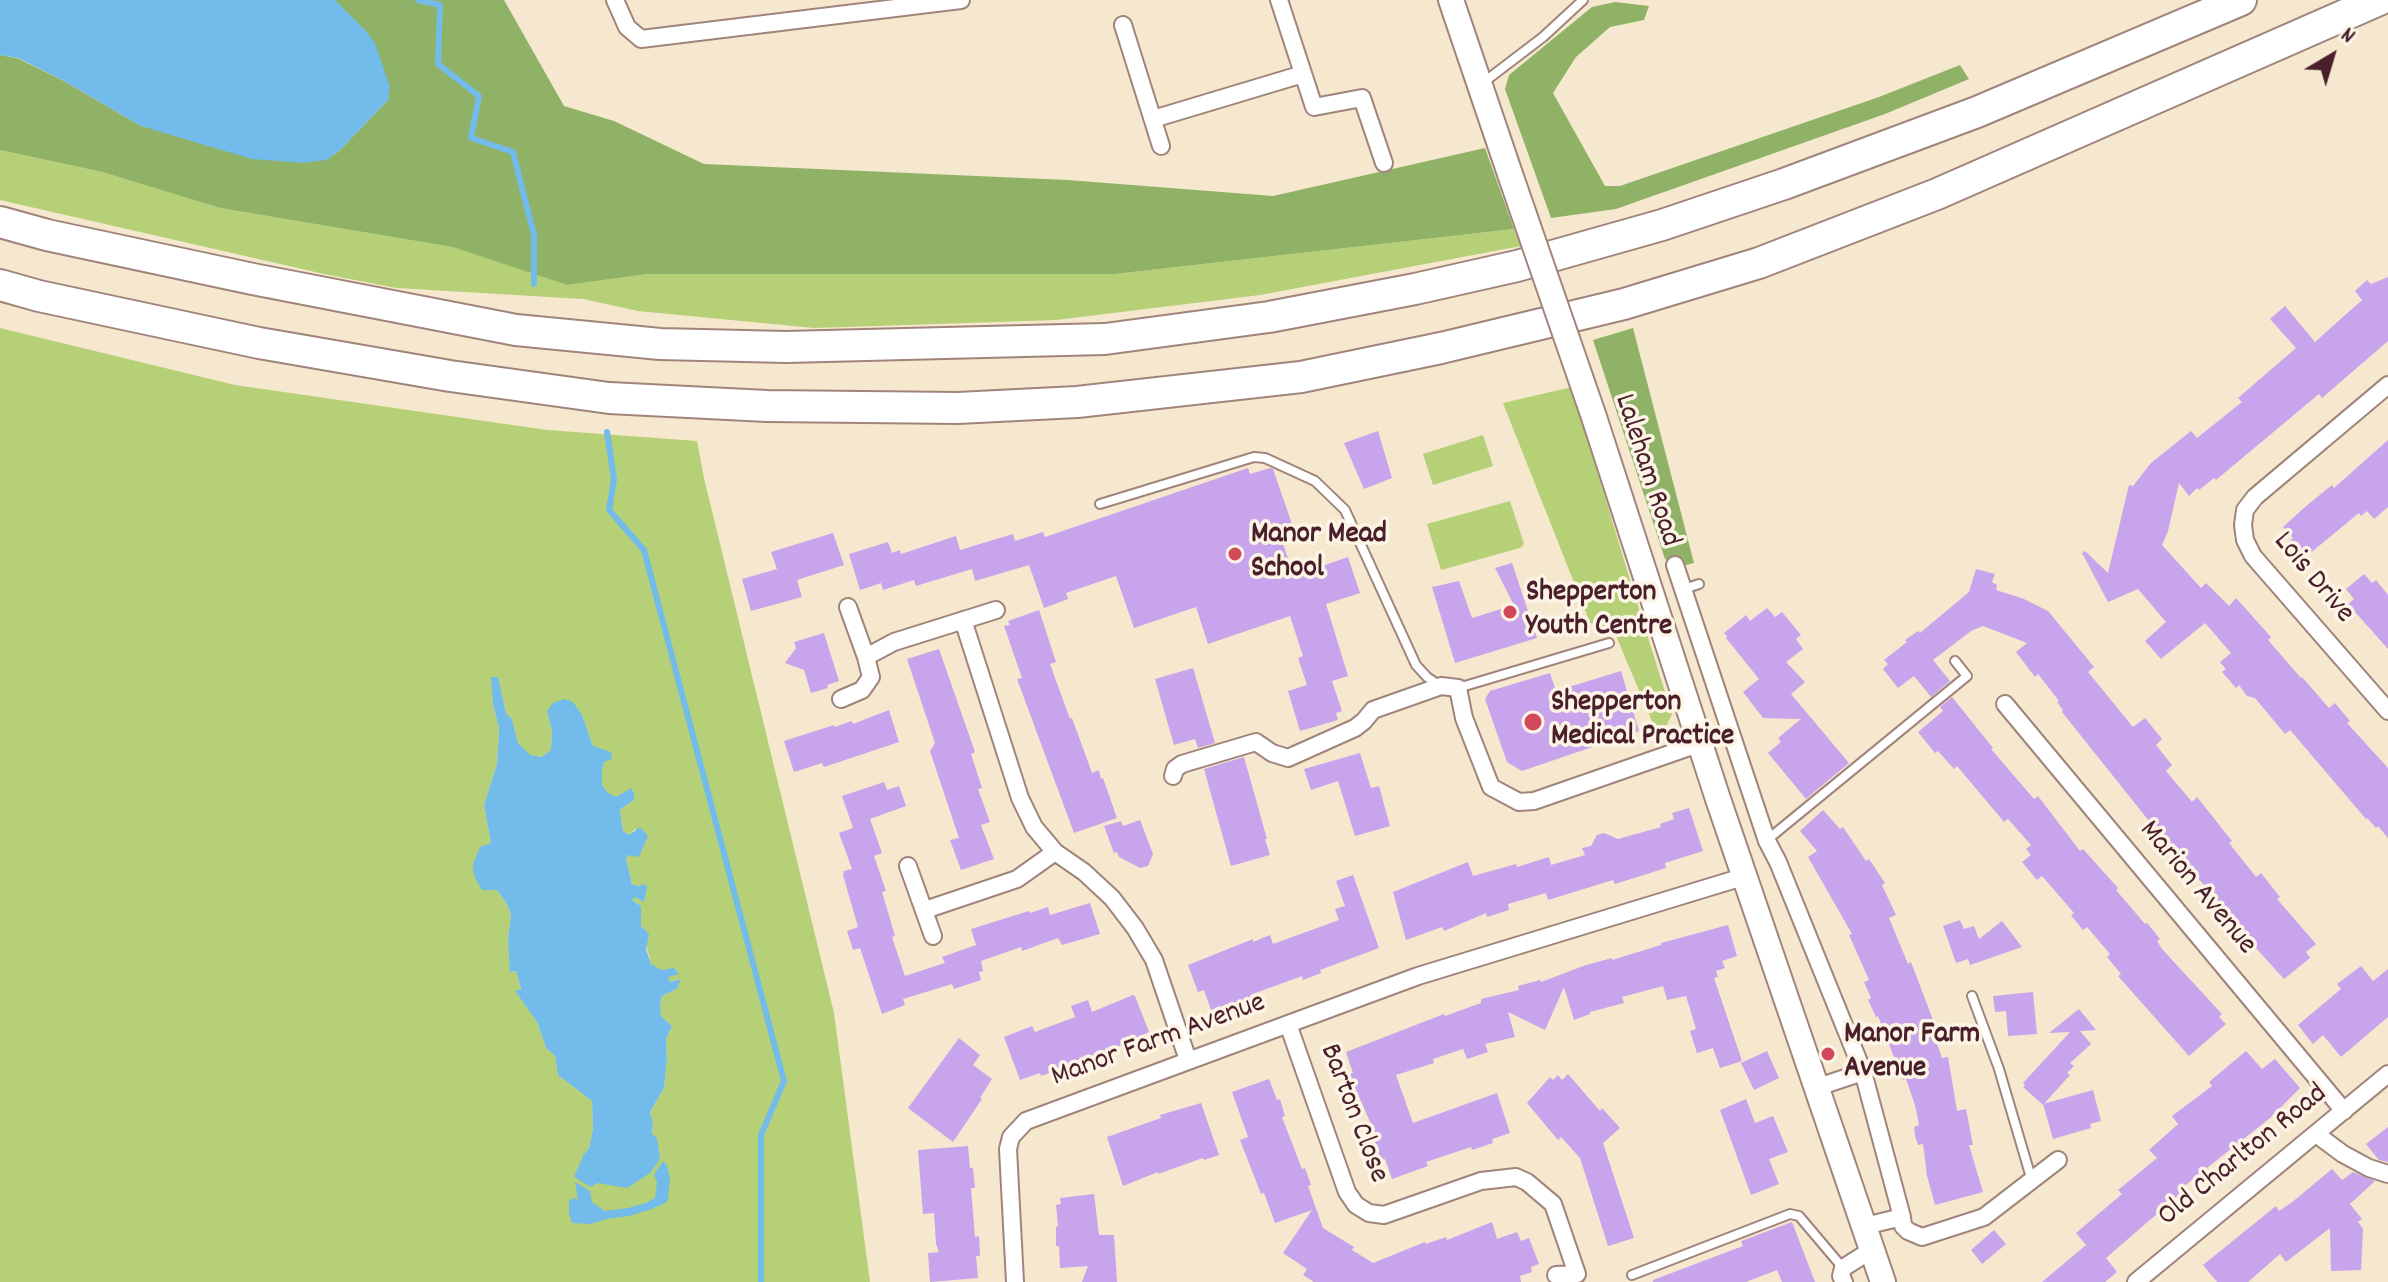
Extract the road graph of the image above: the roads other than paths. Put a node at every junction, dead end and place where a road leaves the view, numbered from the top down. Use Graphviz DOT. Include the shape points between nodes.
graph roads {
  1 [pos="615,0"];
  2 [pos="961,0"];
  3 [pos="1279,0"];
  4 [pos="1451,0"];
  5 [pos="1583,0"];
  6 [pos="2241,0"];
  7 [pos="2379,0"];
  8 [pos="1123,25"];
  9 [pos="1303,74"];
  10 [pos="1480,85"];
  11 [pos="1153,119"];
  12 [pos="1161,146"];
  13 [pos="1384,163"];
  14 [pos="0,222"];
  15 [pos="0,285"];
  16 [pos="2388,385"];
  17 [pos="1100,504"];
  18 [pos="1675,565"];
  19 [pos="848,607"];
  20 [pos="996,610"];
  21 [pos="963,620"];
  22 [pos="1609,643"];
  23 [pos="866,657"];
  24 [pos="1955,661"];
  25 [pos="1450,687"];
  26 [pos="841,699"];
  27 [pos="2005,704"];
  28 [pos="2388,711"];
  29 [pos="1701,743"];
  30 [pos="1173,776"];
  31 [pos="1767,841"];
  32 [pos="1055,852"];
  33 [pos="908,866"];
  34 [pos="1746,876"];
  35 [pos="925,910"];
  36 [pos="933,936"];
  37 [pos="1972,996"];
  38 [pos="1288,1024"];
  39 [pos="1188,1060"];
  40 [pos="1863,1072"];
  41 [pos="2388,1074"];
  42 [pos="1818,1087"];
  43 [pos="2344,1111"];
  44 [pos="2316,1134"];
  45 [pos="2058,1160"];
  46 [pos="2388,1174"];
  47 [pos="2032,1181"];
  48 [pos="1902,1217"];
  49 [pos="1869,1237"];
  50 [pos="1556,1275"];
  51 [pos="1632,1275"];
  52 [pos="1843,1275"];
  53 [pos="1015,1282"];
  54 [pos="1883,1282"];
  55 [pos="2136,1282"];
  1 -- 2 [label="street" via="627,27 641,39"];
  3 -- 9 [label="street"];
  4 -- 10 [label="main road, Laleham Road"];
  5 -- 10 [label="lane"];
  6 -- 14 [label="highway" via="1977,112 1662,225 1415,289 1269,317 1105,339 786,347 660,344 516,330"];
  7 -- 15 [label="highway" via="1937,194 1759,263 1624,304 1301,377 1077,402 958,408 609,398 259,343"];
  8 -- 11 [label="street"];
  9 -- 11 [label="street"];
  9 -- 13 [label="street" via="1314,107 1362,98"];
  10 -- 29 [label="main road, Laleham Road, bridge"];
  11 -- 12 [label="street"];
  16 -- 28 [label="street, Lois Drive" via="2255,497 2245,510 2243,525 2253,556"];
  17 -- 25 [label="lane" via="1254,457 1315,481 1345,510 1416,665 1427,677"];
  18 -- 31 [label="street" via="1692,586"];
  19 -- 23 [label="street"];
  20 -- 21 [label="street"];
  21 -- 23 [label="street" via="894,642"];
  21 -- 32 [label="street" via="1020,798 1034,827"];
  22 -- 25 [label="lane"];
  23 -- 26 [label="street" via="871,677 862,690"];
  24 -- 31 [label="lane" via="1967,676"];
  25 -- 29 [label="street" via="1491,787 1519,802"];
  25 -- 30 [label="street" via="1373,710 1355,728 1288,758 1256,742 1182,764"];
  27 -- 43 [label="street, Marion Avenue"];
  29 -- 34 [label="main road, Laleham Road"];
  31 -- 40 [label="street"];
  32 -- 35 [label="street" via="1017,879"];
  32 -- 39 [label="street" via="1112,898 1135,928 1154,960"];
  33 -- 35 [label="street"];
  34 -- 38 [label="street, Manor Farm Avenue" via="1418,976"];
  34 -- 42 [label="main road, Laleham Road"];
  35 -- 36 [label="street"];
  37 -- 47 [label="lane"];
  38 -- 39 [label="street, Manor Farm Avenue"];
  38 -- 50 [label="street, Barton Close" via="1356,1205 1384,1215 1481,1181 1516,1177 1553,1204 1577,1274"];
  39 -- 53 [label="street, Manor Farm Avenue" via="1017,1128 1008,1149"];
  40 -- 42 [label="street"];
  40 -- 48 [label="street"];
  41 -- 43 [label="street, Old Charlton Road"];
  42 -- 49 [label="main road, Laleham Road"];
  43 -- 44 [label="street, Old Charlton Road"];
  44 -- 46 [label="street" via="2343,1154"];
  44 -- 55 [label="street, Old Charlton Road"];
  45 -- 47 [label="street"];
  47 -- 48 [label="street" via="1984,1217 1922,1237 1908,1231"];
  48 -- 49 [label="street"];
  49 -- 52 [label="street"];
  49 -- 54 [label="main road, Laleham Road"];
  51 -- 52 [label="lane" via="1790,1214 1799,1216"];
}
